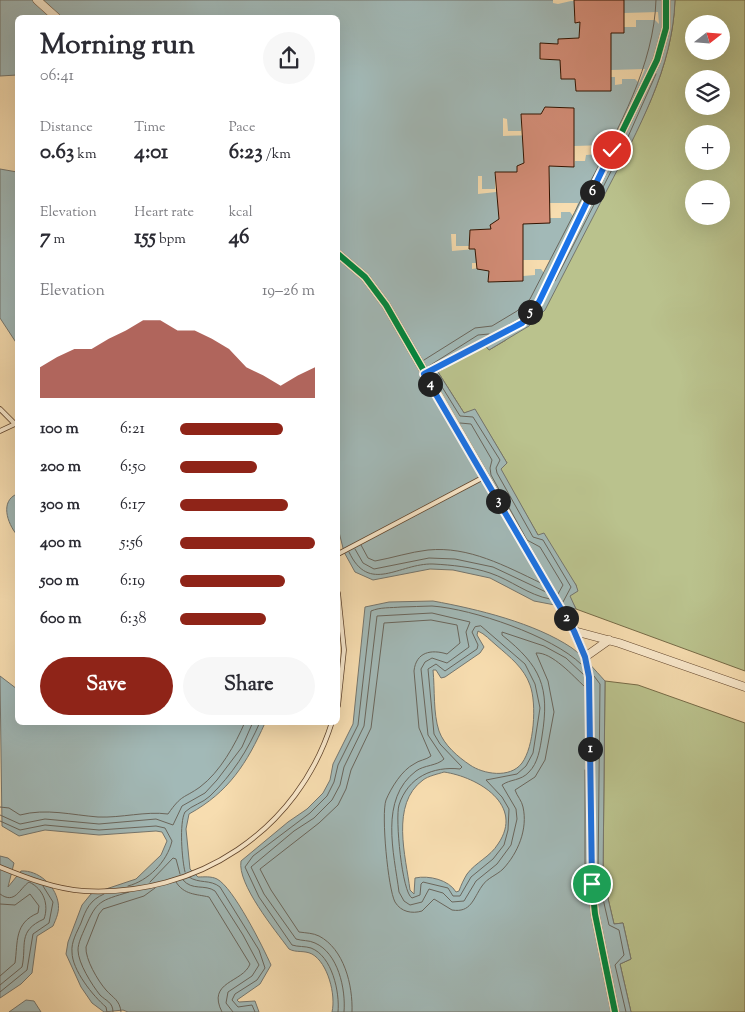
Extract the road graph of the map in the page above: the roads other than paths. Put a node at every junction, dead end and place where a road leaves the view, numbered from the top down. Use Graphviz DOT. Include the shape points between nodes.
graph roads {
  1 [pos="36,0"];
  2 [pos="666,0"];
  3 [pos="53,15"];
  4 [pos="340,256"];
  5 [pos="424,374"];
  6 [pos="0,409"];
  7 [pos="15,422"];
  8 [pos="15,424"];
  9 [pos="0,431"];
  10 [pos="484,477"];
  11 [pos="340,553"];
  12 [pos="340,612"];
  13 [pos="574,631"];
  14 [pos="609,640"];
  15 [pos="585,657"];
  16 [pos="340,687"];
  17 [pos="745,687"];
  18 [pos="331,725"];
  19 [pos="0,867"];
  20 [pos="615,1012"];
  1 -- 3 [label="street"];
  2 -- 5 [label="street" via="666,28 657,60 539,302 522,323"];
  4 -- 5 [label="street" via="376,290"];
  5 -- 10 [label="street"];
  6 -- 7 [label="lane"];
  8 -- 9 [label="lane"];
  10 -- 11 [label="lane"];
  10 -- 13 [label="street"];
  12 -- 16 [label="lane" via="344,650"];
  13 -- 14 [label="street"];
  13 -- 15 [label="street"];
  14 -- 15 [label="street"];
  14 -- 17 [label="street"];
  15 -- 20 [label="street" via="589,677 592,884"];
  18 -- 19 [label="lane" via="324,748 300,791 266,828 226,858 181,879 133,890 83,891 34,882"];
}
